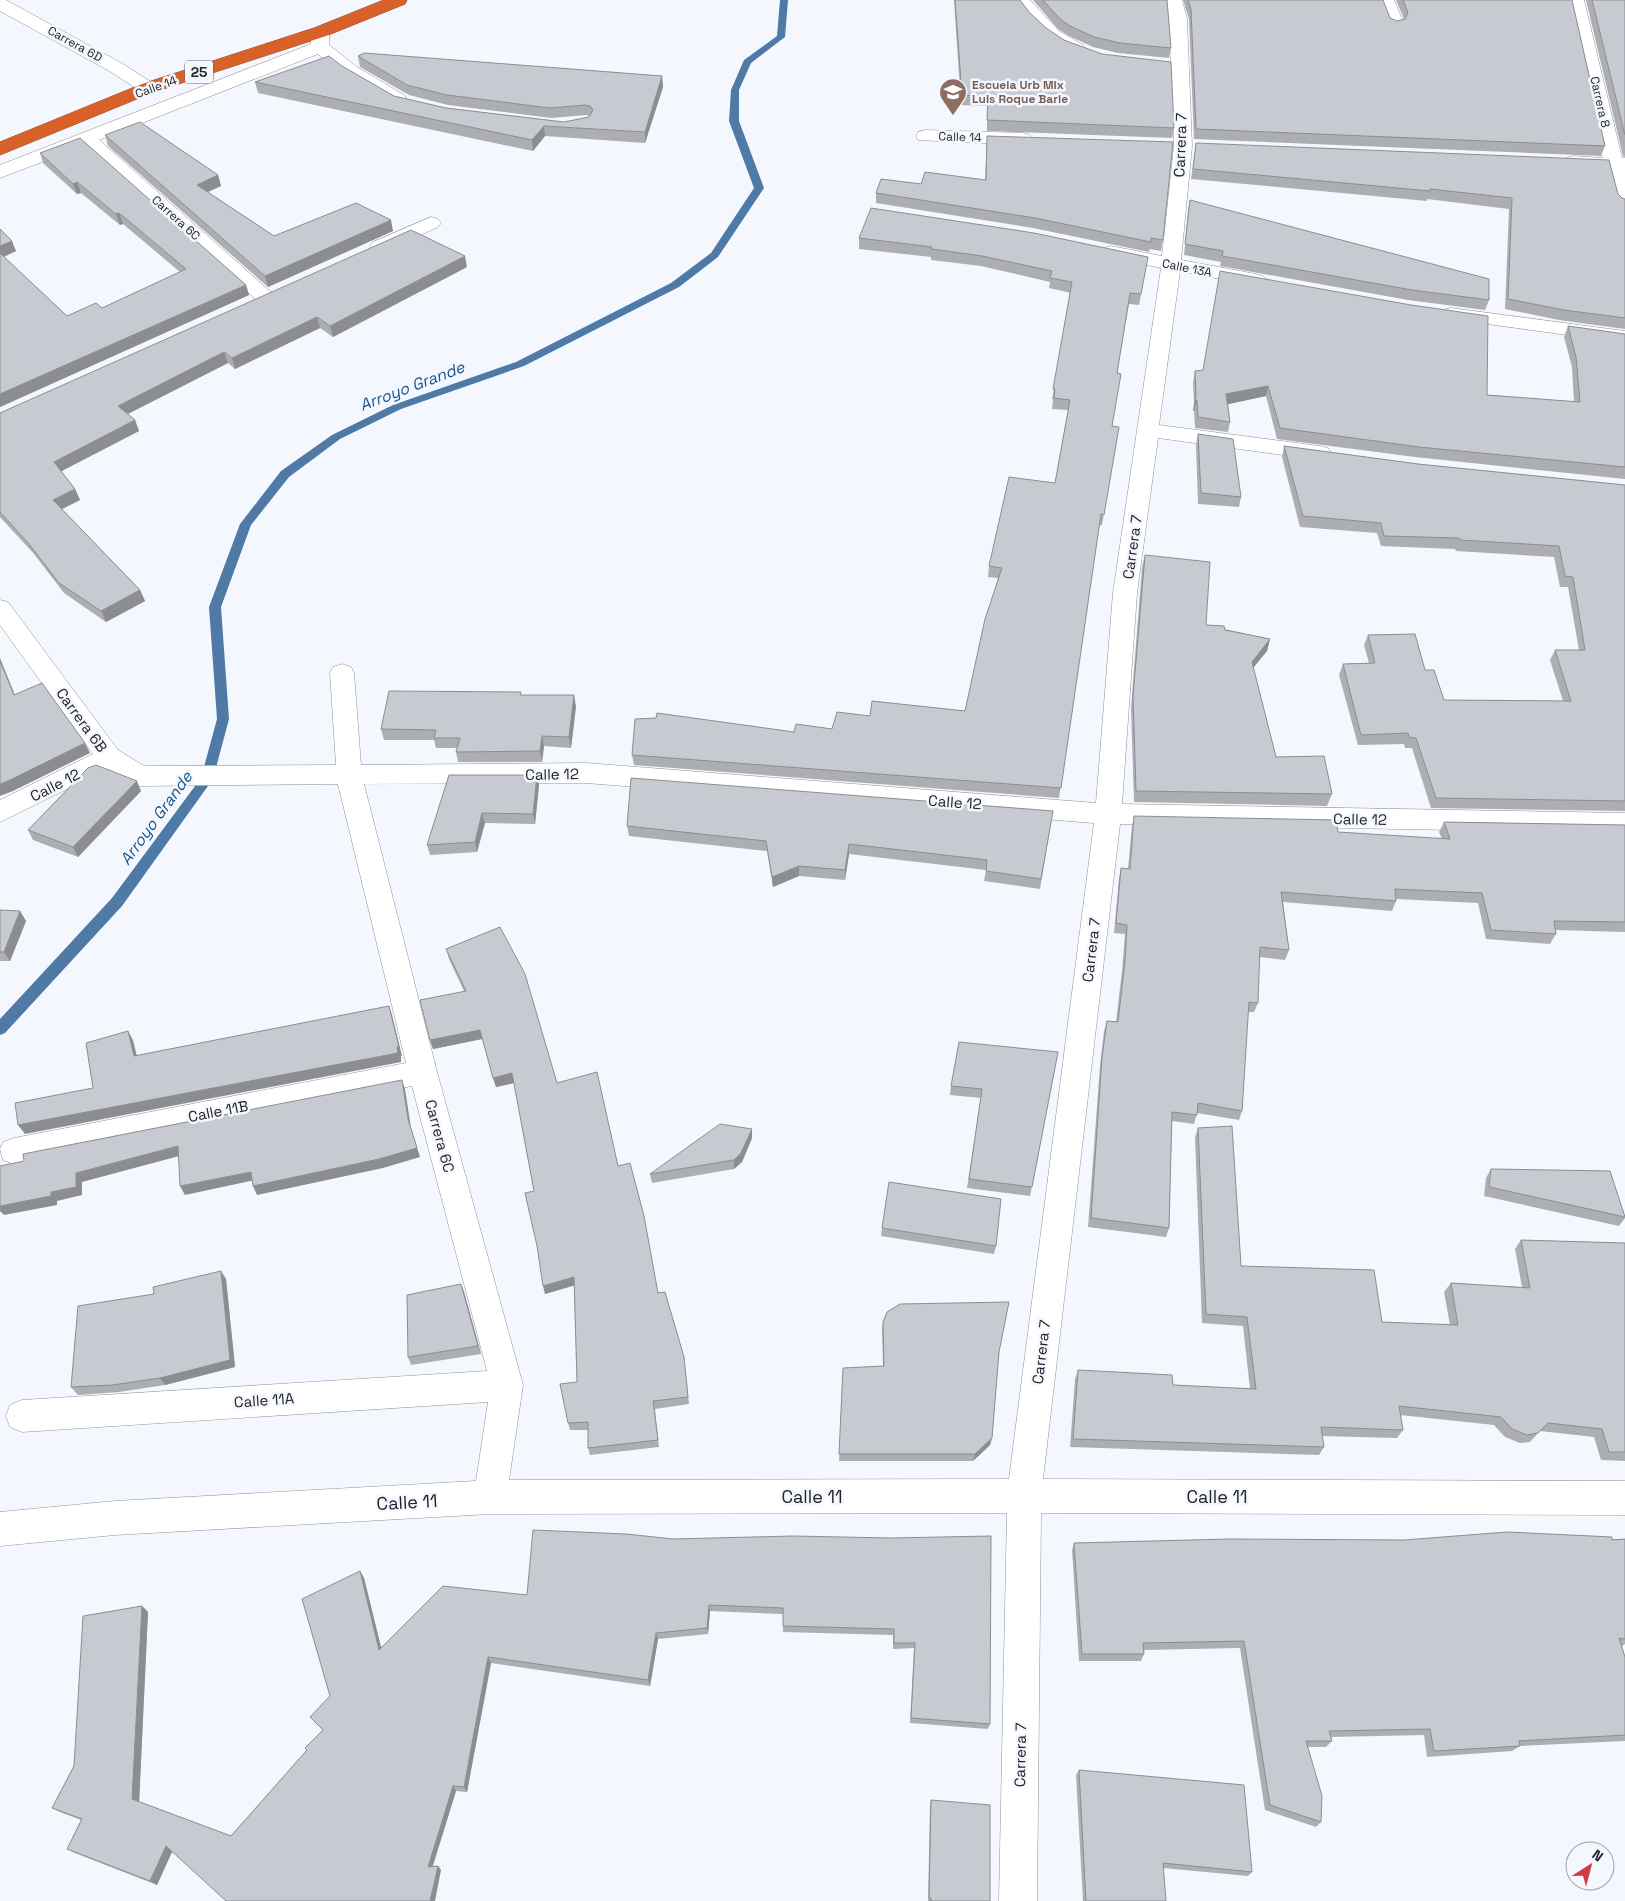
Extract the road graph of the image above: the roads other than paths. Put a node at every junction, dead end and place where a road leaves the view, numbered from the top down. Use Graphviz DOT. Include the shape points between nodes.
graph roads {
  1 [pos="399,0"];
  2 [pos="1021,0"];
  3 [pos="1174,0"];
  4 [pos="1386,0"];
  5 [pos="1576,0"];
  6 [pos="0,4"];
  7 [pos="1395,24"];
  8 [pos="320,40"];
  9 [pos="1095,54"];
  10 [pos="148,88"];
  11 [pos="412,103"];
  12 [pos="925,136"];
  13 [pos="86,138"];
  14 [pos="1044,140"];
  15 [pos="0,149"];
  16 [pos="1555,161"];
  17 [pos="1619,164"];
  18 [pos="0,172"];
  19 [pos="1625,204"];
  20 [pos="431,223"];
  21 [pos="1088,247"];
  22 [pos="362,255"];
  23 [pos="1171,265"];
  24 [pos="1275,284"];
  25 [pos="266,298"];
  26 [pos="1428,311"];
  27 [pos="1625,337"];
  28 [pos="1148,430"];
  29 [pos="1336,455"];
  30 [pos="3,617"];
  31 [pos="342,673"];
  32 [pos="110,757"];
  33 [pos="286,775"];
  34 [pos="349,776"];
  35 [pos="0,812"];
  36 [pos="1108,814"];
  37 [pos="1625,823"];
  38 [pos="423,1072"];
  39 [pos="14,1151"];
  40 [pos="506,1385"];
  41 [pos="22,1416"];
  42 [pos="1024,1496"];
  43 [pos="490,1497"];
  44 [pos="1625,1498"];
  45 [pos="0,1529"];
  46 [pos="1018,1901"];
  1 -- 8 [label="highway, Calle 14 / 25"];
  2 -- 9 [label="street" via="1063,43"];
  3 -- 23 [label="street, Carrera 7" via="1178,19 1172,65 1183,146"];
  4 -- 7 [label="street"];
  5 -- 17 [label="street, Carrera 8"];
  6 -- 10 [label="street, Carrera 6D"];
  8 -- 10 [label="highway, Calle 14 / 25"];
  8 -- 11 [label="street" via="386,93"];
  8 -- 13 [label="street"];
  10 -- 15 [label="highway, Calle 14 / 25"];
  12 -- 14 [label="street, Calle 14"];
  13 -- 18 [label="street"];
  13 -- 25 [label="street, Carrera 6C"];
  16 -- 17 [label="street"];
  17 -- 19 [label="street, Carrera 8"];
  20 -- 22 [label="street"];
  21 -- 23 [label="street, Calle 13A"];
  23 -- 24 [label="street, Calle 13A"];
  23 -- 28 [label="street, Carrera 7"];
  26 -- 27 [label="street"];
  28 -- 29 [label="street"];
  28 -- 36 [label="street, Carrera 7" via="1125,593"];
  30 -- 32 [label="street, Carrera 6B"];
  31 -- 34 [label="street, Carrera 6C"];
  32 -- 33 [label="street, Carrera 6B" via="140,776"];
  32 -- 35 [label="street, Calle 12"];
  33 -- 34 [label="street, Calle 12"];
  34 -- 36 [label="street, Calle 12" via="586,773"];
  34 -- 38 [label="street, Carrera 6C"];
  36 -- 37 [label="street, Calle 12"];
  36 -- 42 [label="street, Carrera 7"];
  38 -- 39 [label="street, Calle 11B"];
  38 -- 40 [label="street, Carrera 6C"];
  40 -- 41 [label="street, Calle 11A"];
  40 -- 43 [label="street, Carrera 6C"];
  42 -- 43 [label="street, Calle 11"];
  42 -- 44 [label="street, Calle 11"];
  42 -- 46 [label="street, Carrera 7"];
  43 -- 45 [label="street, Calle 11" via="115,1518"];
}
